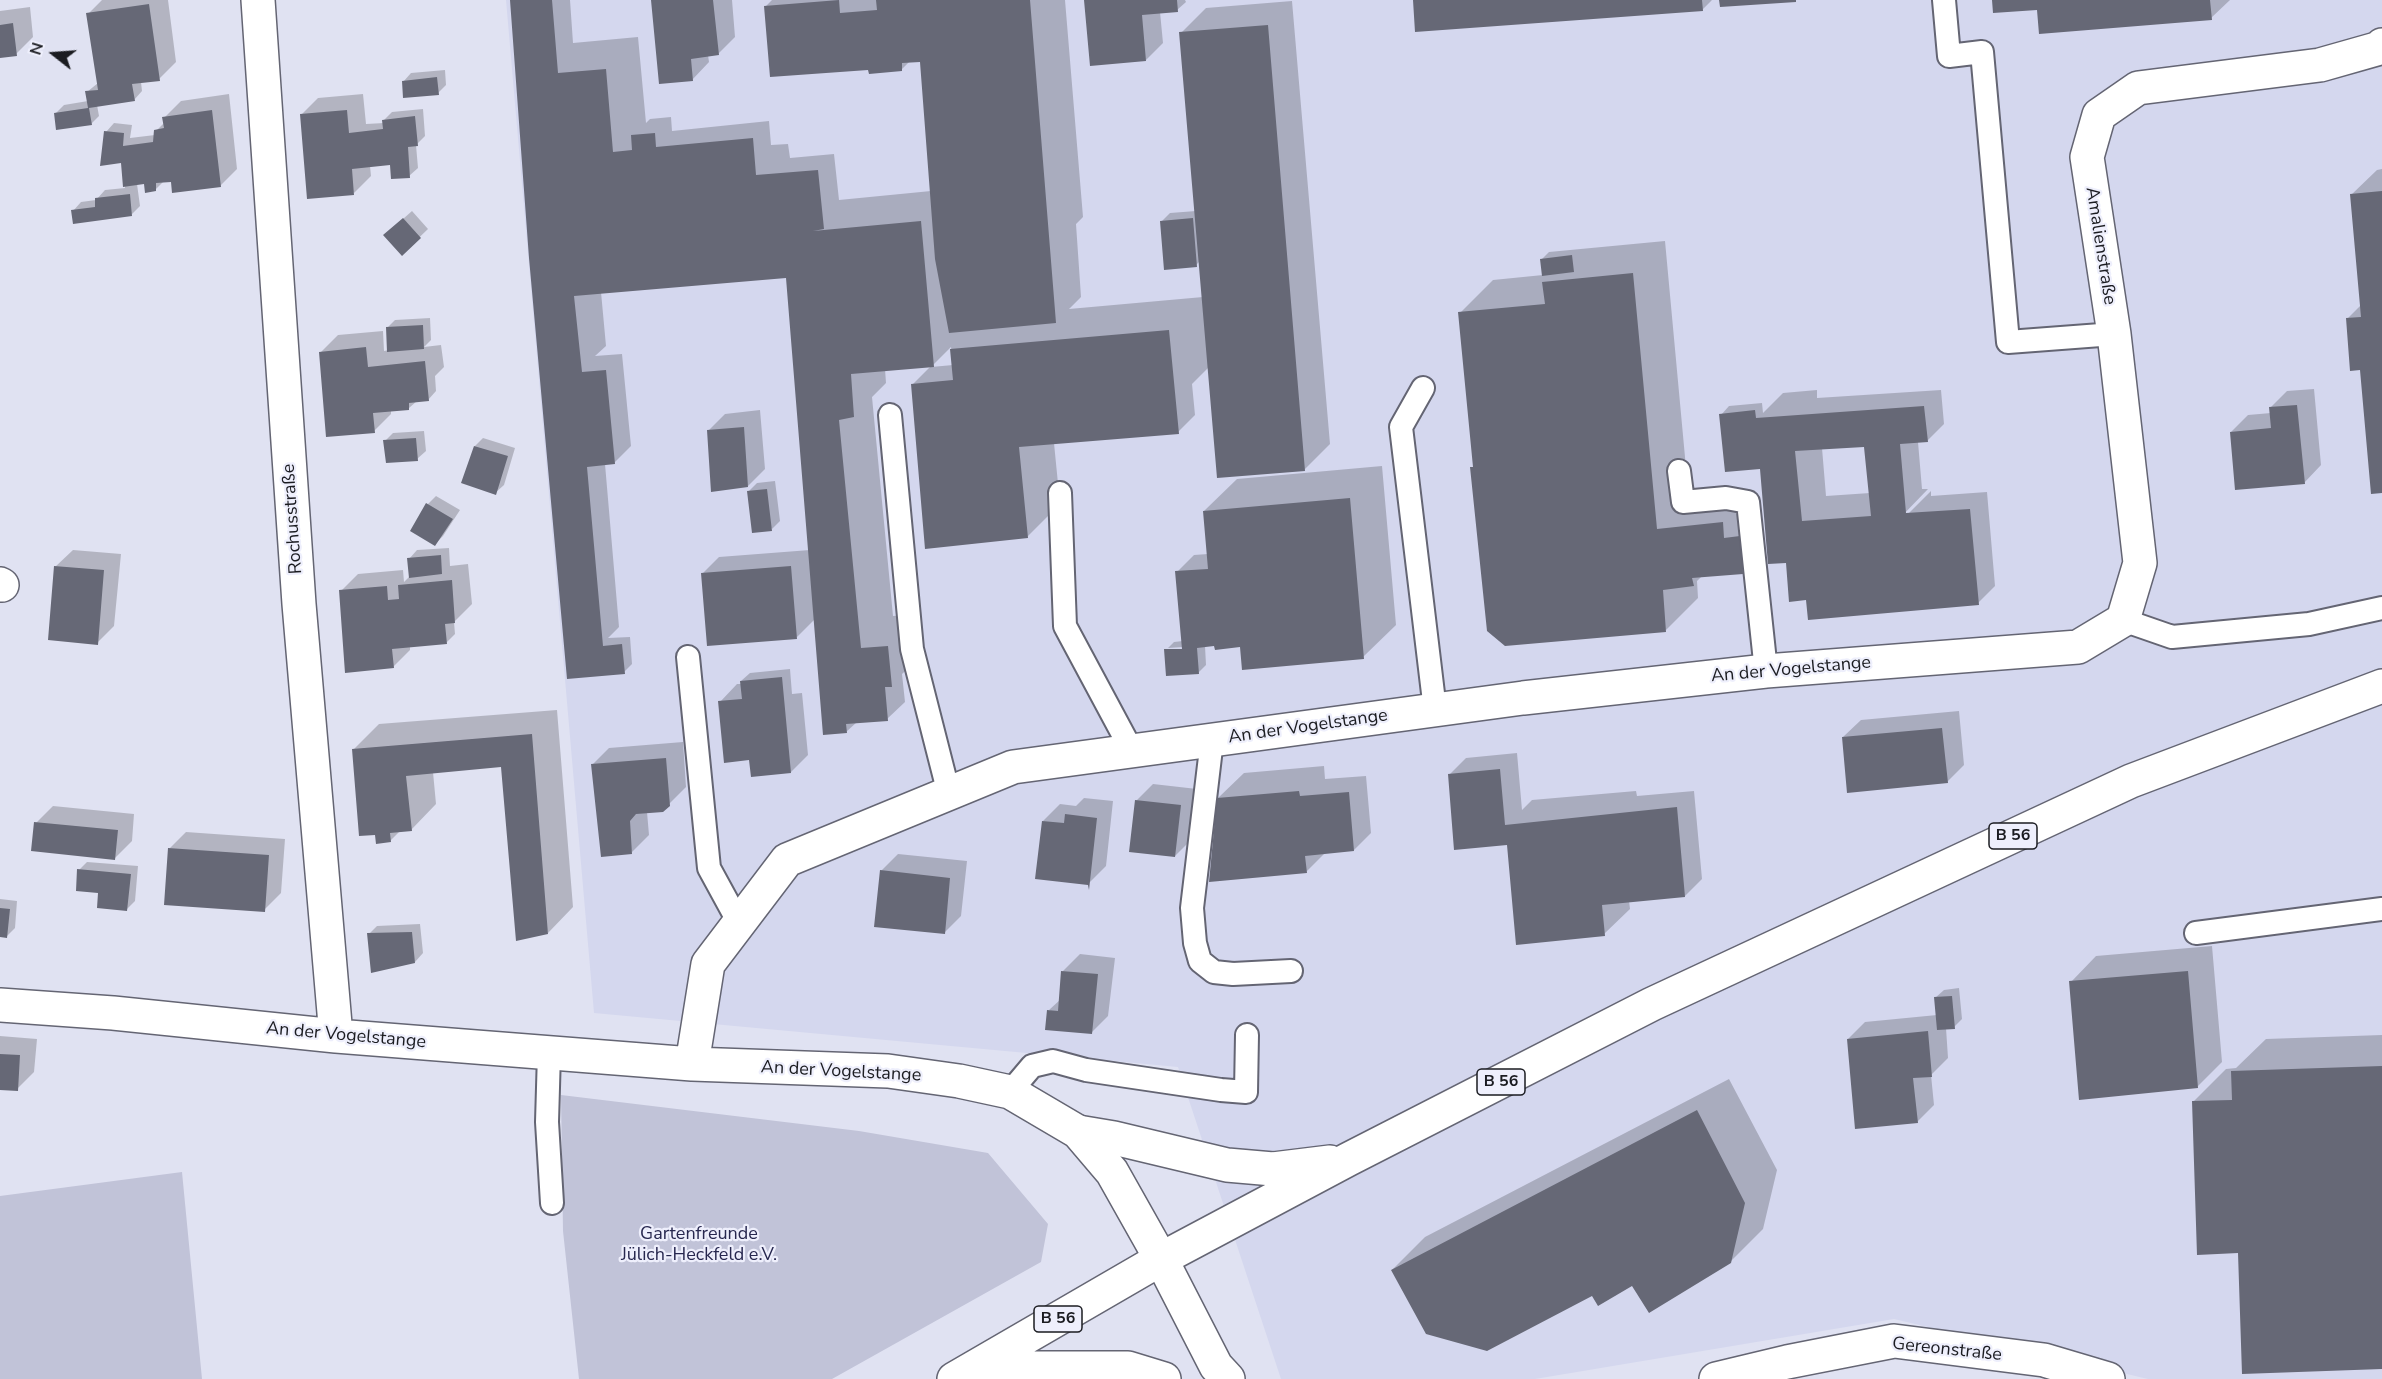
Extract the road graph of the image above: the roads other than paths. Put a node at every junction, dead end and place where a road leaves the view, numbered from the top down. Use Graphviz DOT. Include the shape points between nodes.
graph roads {
  1 [pos="258,0"];
  2 [pos="1944,0"];
  3 [pos="2382,45"];
  4 [pos="2114,334"];
  5 [pos="1423,388"];
  6 [pos="890,415"];
  7 [pos="1679,471"];
  8 [pos="1060,493"];
  9 [pos="2382,608"];
  10 [pos="2123,620"];
  11 [pos="688,657"];
  12 [pos="1766,671"];
  13 [pos="2382,686"];
  14 [pos="1435,710"];
  15 [pos="1212,740"];
  16 [pos="1132,751"];
  17 [pos="949,794"];
  18 [pos="2382,909"];
  19 [pos="739,923"];
  20 [pos="2196,933"];
  21 [pos="1291,971"];
  22 [pos="0,1005"];
  23 [pos="1247,1035"];
  24 [pos="336,1036"];
  25 [pos="549,1053"];
  26 [pos="692,1064"];
  27 [pos="1010,1092"];
  28 [pos="1078,1132"];
  29 [pos="1349,1160"];
  30 [pos="552,1203"];
  31 [pos="1161,1259"];
  32 [pos="959,1376"];
  33 [pos="1164,1379"];
  34 [pos="1228,1379"];
  35 [pos="1716,1379"];
  36 [pos="2108,1379"];
  1 -- 24 [label="street, Rochusstraße" via="299,604"];
  2 -- 4 [label="lane" via="1949,56 1982,52 2008,342"];
  3 -- 4 [label="street, Amalienstraße" via="2320,64 2138,88 2099,115 2086,158"];
  4 -- 10 [label="street, Amalienstraße" via="2140,563"];
  5 -- 14 [label="lane" via="1401,427"];
  6 -- 17 [label="lane" via="912,649"];
  7 -- 12 [label="lane" via="1683,502 1726,498 1748,502"];
  8 -- 16 [label="lane" via="1065,626"];
  9 -- 10 [label="lane" via="2309,624 2172,637"];
  10 -- 12 [label="street, An der Vogelstange" via="2078,647"];
  11 -- 19 [label="lane" via="709,868"];
  12 -- 14 [label="street, An der Vogelstange"];
  13 -- 29 [label="street, B 56" via="2131,781 1652,1005"];
  14 -- 15 [label="street, An der Vogelstange"];
  15 -- 16 [label="street, An der Vogelstange"];
  15 -- 21 [label="lane" via="1192,908 1200,961 1214,972"];
  16 -- 17 [label="street, An der Vogelstange" via="1013,767"];
  17 -- 19 [label="street, An der Vogelstange" via="788,860"];
  18 -- 20 [label="lane"];
  19 -- 26 [label="street, An der Vogelstange" via="708,964"];
  22 -- 24 [label="street, An der Vogelstange"];
  23 -- 27 [label="lane" via="1246,1092 1053,1061 1032,1066"];
  24 -- 25 [label="street, An der Vogelstange"];
  25 -- 26 [label="street, An der Vogelstange"];
  25 -- 30 [label="lane" via="547,1122"];
  26 -- 27 [label="street, An der Vogelstange" via="888,1071"];
  27 -- 28 [label="street, An der Vogelstange"];
  28 -- 29 [label="street" via="1227,1165 1273,1169"];
  28 -- 31 [label="street, An der Vogelstange" via="1112,1172"];
  29 -- 31 [label="street, B 56"];
  31 -- 32 [label="street, B 56"];
  31 -- 34 [label="street" via="1216,1366"];
  32 -- 33 [label="street" via="1077,1367 1128,1368"];
  35 -- 36 [label="street, Gereonstraße" via="1894,1341 2044,1360"];
}
